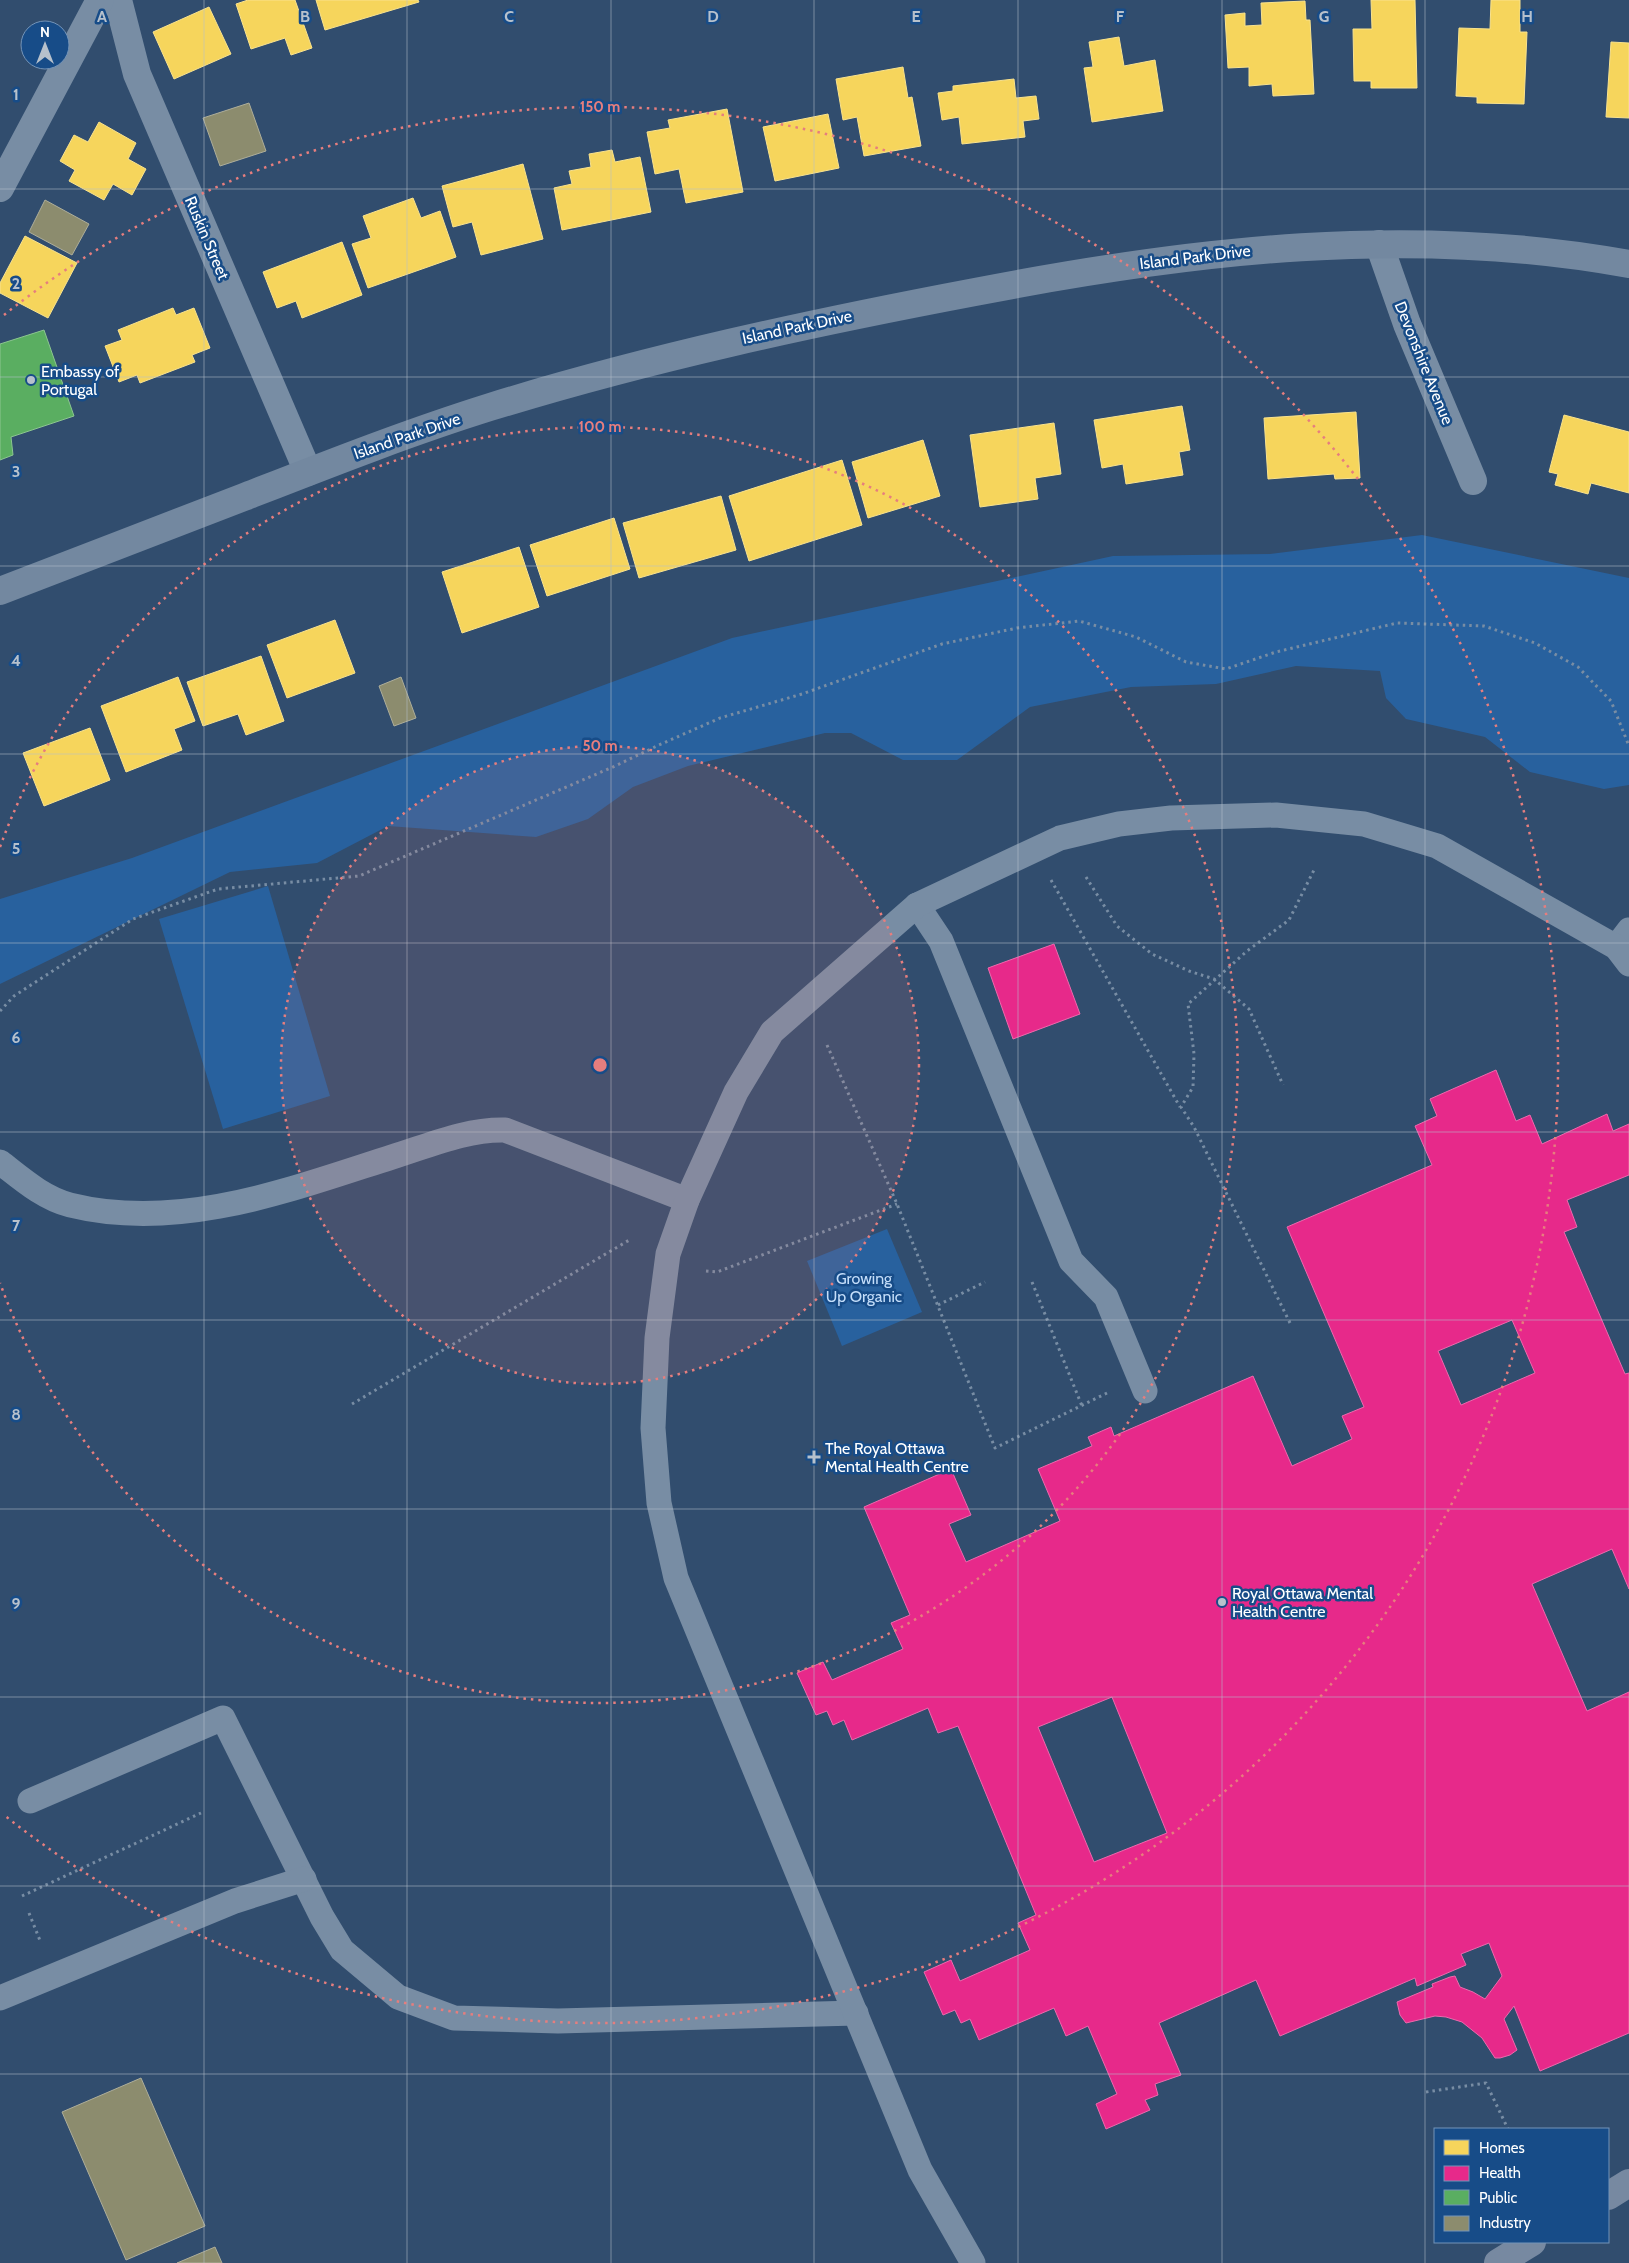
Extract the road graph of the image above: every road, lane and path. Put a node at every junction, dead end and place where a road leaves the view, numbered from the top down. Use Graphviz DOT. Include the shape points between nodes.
graph roads {
  1 [pos="100,0"];
  2 [pos="118,0"];
  3 [pos="0,188"];
  4 [pos="1379,244"];
  5 [pos="1629,264"];
  6 [pos="308,472"];
  7 [pos="1472,482"];
  8 [pos="0,591"];
  9 [pos="1629,746"];
  10 [pos="1032,851"];
  11 [pos="1314,868"];
  12 [pos="1086,878"];
  13 [pos="916,905"];
  14 [pos="1625,947"];
  15 [pos="1214,979"];
  16 [pos="0,1011"];
  17 [pos="826,1045"];
  18 [pos="1282,1085"];
  19 [pos="1180,1107"];
  20 [pos="0,1162"];
  21 [pos="687,1200"];
  22 [pos="897,1204"];
  23 [pos="630,1239"];
  24 [pos="706,1271"];
  25 [pos="985,1282"];
  26 [pos="1032,1282"];
  27 [pos="938,1305"];
  28 [pos="1290,1323"];
  29 [pos="1142,1384"];
  30 [pos="352,1404"];
  31 [pos="1082,1406"];
  32 [pos="30,1801"];
  33 [pos="201,1813"];
  34 [pos="304,1879"];
  35 [pos="22,1896"];
  36 [pos="29,1914"];
  37 [pos="44,1950"];
  38 [pos="0,1998"];
  39 [pos="856,2013"];
  40 [pos="1426,2092"];
  41 [pos="1508,2128"];
  42 [pos="1629,2183"];
  43 [pos="1609,2195"];
  44 [pos="1530,2243"];
  45 [pos="974,2263"];
  46 [pos="1498,2263"];
  1 -- 3 [label="street"];
  2 -- 6 [label="street, Ruskin Street" via="136,74"];
  4 -- 5 [label="main road, Island Park Drive" via="1459,244 1532,249"];
  4 -- 6 [label="main road, Island Park Drive" via="1265,249 1154,262 1069,274 843,317 667,357 560,386 430,427"];
  4 -- 7 [label="street, Devonshire Avenue" via="1406,324"];
  6 -- 8 [label="main road, Island Park Drive"];
  9 -- 16 [label="path" via="1611,702 1578,667 1535,643 1484,626 1396,623 1276,652 1226,669 1186,662 1136,637 1078,621 1016,628 942,644 802,694 720,718 613,768 359,876 218,889 132,919 14,996"];
  10 -- 13 [label="lane"];
  10 -- 14 [label="lane" via="1060,838 1119,824 1171,818 1276,815 1364,824 1436,846"];
  10 -- 19 [label="path"];
  11 -- 15 [label="path" via="1288,920 1246,950"];
  12 -- 15 [label="path" via="1116,926 1152,954"];
  13 -- 21 [label="lane" via="772,1032 736,1092"];
  13 -- 29 [label="lane" via="941,941 1071,1261 1106,1297"];
  15 -- 18 [label="path" via="1248,1009"];
  15 -- 19 [label="path" via="1188,1004 1194,1054 1193,1087"];
  17 -- 22 [label="path"];
  19 -- 28 [label="path" via="1194,1126"];
  20 -- 21 [label="lane" via="36,1190 70,1205 128,1213 179,1212 231,1205 462,1135 486,1129 505,1130"];
  21 -- 39 [label="lane" via="668,1254 657,1338 653,1428 658,1503 676,1578"];
  22 -- 24 [label="path" via="717,1272"];
  22 -- 27 [label="path"];
  23 -- 30 [label="path"];
  25 -- 27 [label="path"];
  26 -- 31 [label="path"];
  27 -- 31 [label="path" via="995,1448"];
  29 -- 31 [label="path"];
  32 -- 34 [label="lane" via="222,1718"];
  33 -- 35 [label="path"];
  34 -- 38 [label="lane" via="234,1901"];
  34 -- 39 [label="lane" via="344,1953 398,1997 454,2018 558,2021"];
  36 -- 37 [label="path"];
  39 -- 45 [label="lane" via="925,2182"];
  40 -- 41 [label="path" via="1486,2083"];
  42 -- 43 [label="main road"];
  44 -- 46 [label="main road"];
}
